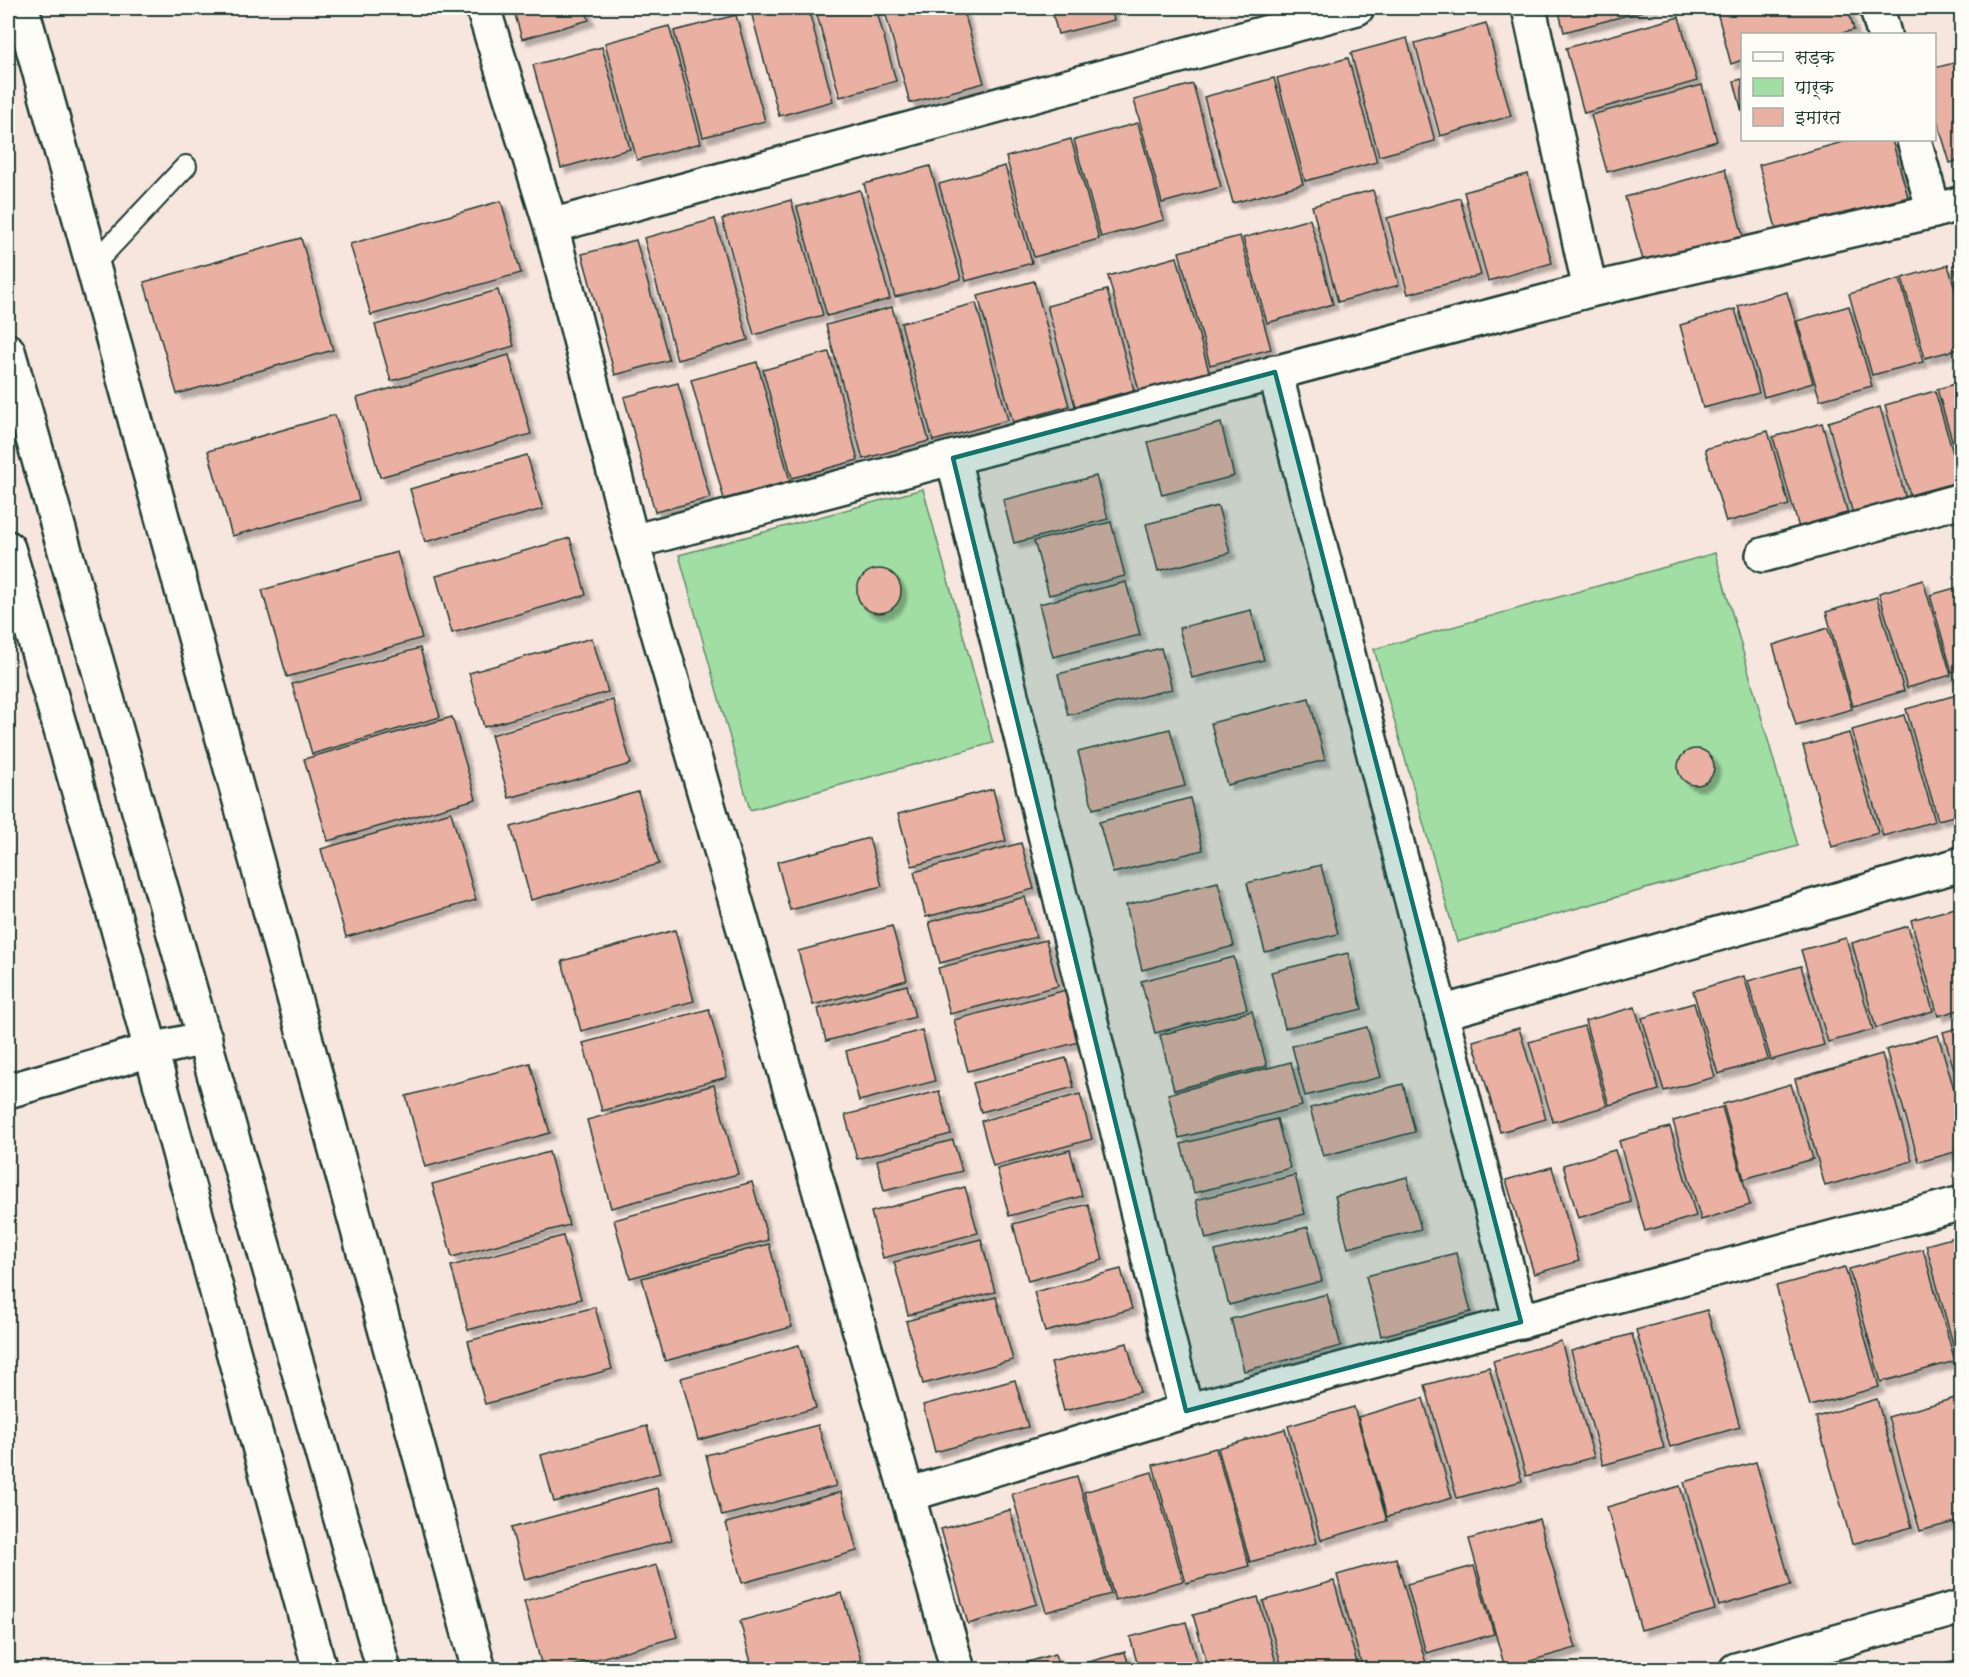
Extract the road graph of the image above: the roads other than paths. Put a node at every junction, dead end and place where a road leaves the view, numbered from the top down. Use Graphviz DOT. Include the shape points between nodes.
graph roads {
  1 [pos="22,8"];
  2 [pos="483,8"];
  3 [pos="1358,8"];
  4 [pos="1529,8"];
  5 [pos="1877,8"];
  6 [pos="1884,33"];
  7 [pos="1915,141"];
  8 [pos="186,166"];
  9 [pos="1948,207"];
  10 [pos="551,226"];
  11 [pos="93,265"];
  12 [pos="1590,290"];
  13 [pos="8,351"];
  14 [pos="1275,372"];
  15 [pos="953,458"];
  16 [pos="1962,500"];
  17 [pos="632,542"];
  18 [pos="8,548"];
  19 [pos="1763,555"];
  20 [pos="1962,864"];
  21 [pos="1441,1013"];
  22 [pos="204,1038"];
  23 [pos="151,1050"];
  24 [pos="8,1091"];
  25 [pos="1962,1203"];
  26 [pos="1521,1322"];
  27 [pos="1186,1411"];
  28 [pos="907,1495"];
  29 [pos="1962,1607"];
  30 [pos="320,1670"];
  31 [pos="384,1670"];
  32 [pos="478,1670"];
  33 [pos="958,1670"];
  34 [pos="1736,1670"];
  1 -- 11 [label="street"];
  2 -- 10 [label="street"];
  3 -- 10 [label="street"];
  4 -- 12 [label="street"];
  5 -- 6 [label="street"];
  7 -- 9 [label="street"];
  8 -- 11 [label="lane"];
  9 -- 12 [label="street"];
  10 -- 17 [label="street"];
  11 -- 32 [label="street"];
  12 -- 14 [label="street"];
  13 -- 22 [label="street"];
  14 -- 15 [label="street"];
  14 -- 21 [label="street"];
  15 -- 17 [label="street"];
  15 -- 27 [label="street"];
  16 -- 19 [label="street"];
  17 -- 28 [label="street"];
  18 -- 23 [label="street"];
  20 -- 21 [label="street"];
  21 -- 26 [label="street"];
  22 -- 23 [label="street"];
  22 -- 31 [label="street"];
  23 -- 24 [label="street"];
  23 -- 30 [label="street"];
  25 -- 26 [label="street"];
  26 -- 27 [label="street"];
  27 -- 28 [label="street"];
  28 -- 33 [label="street"];
  29 -- 34 [label="street"];
}
